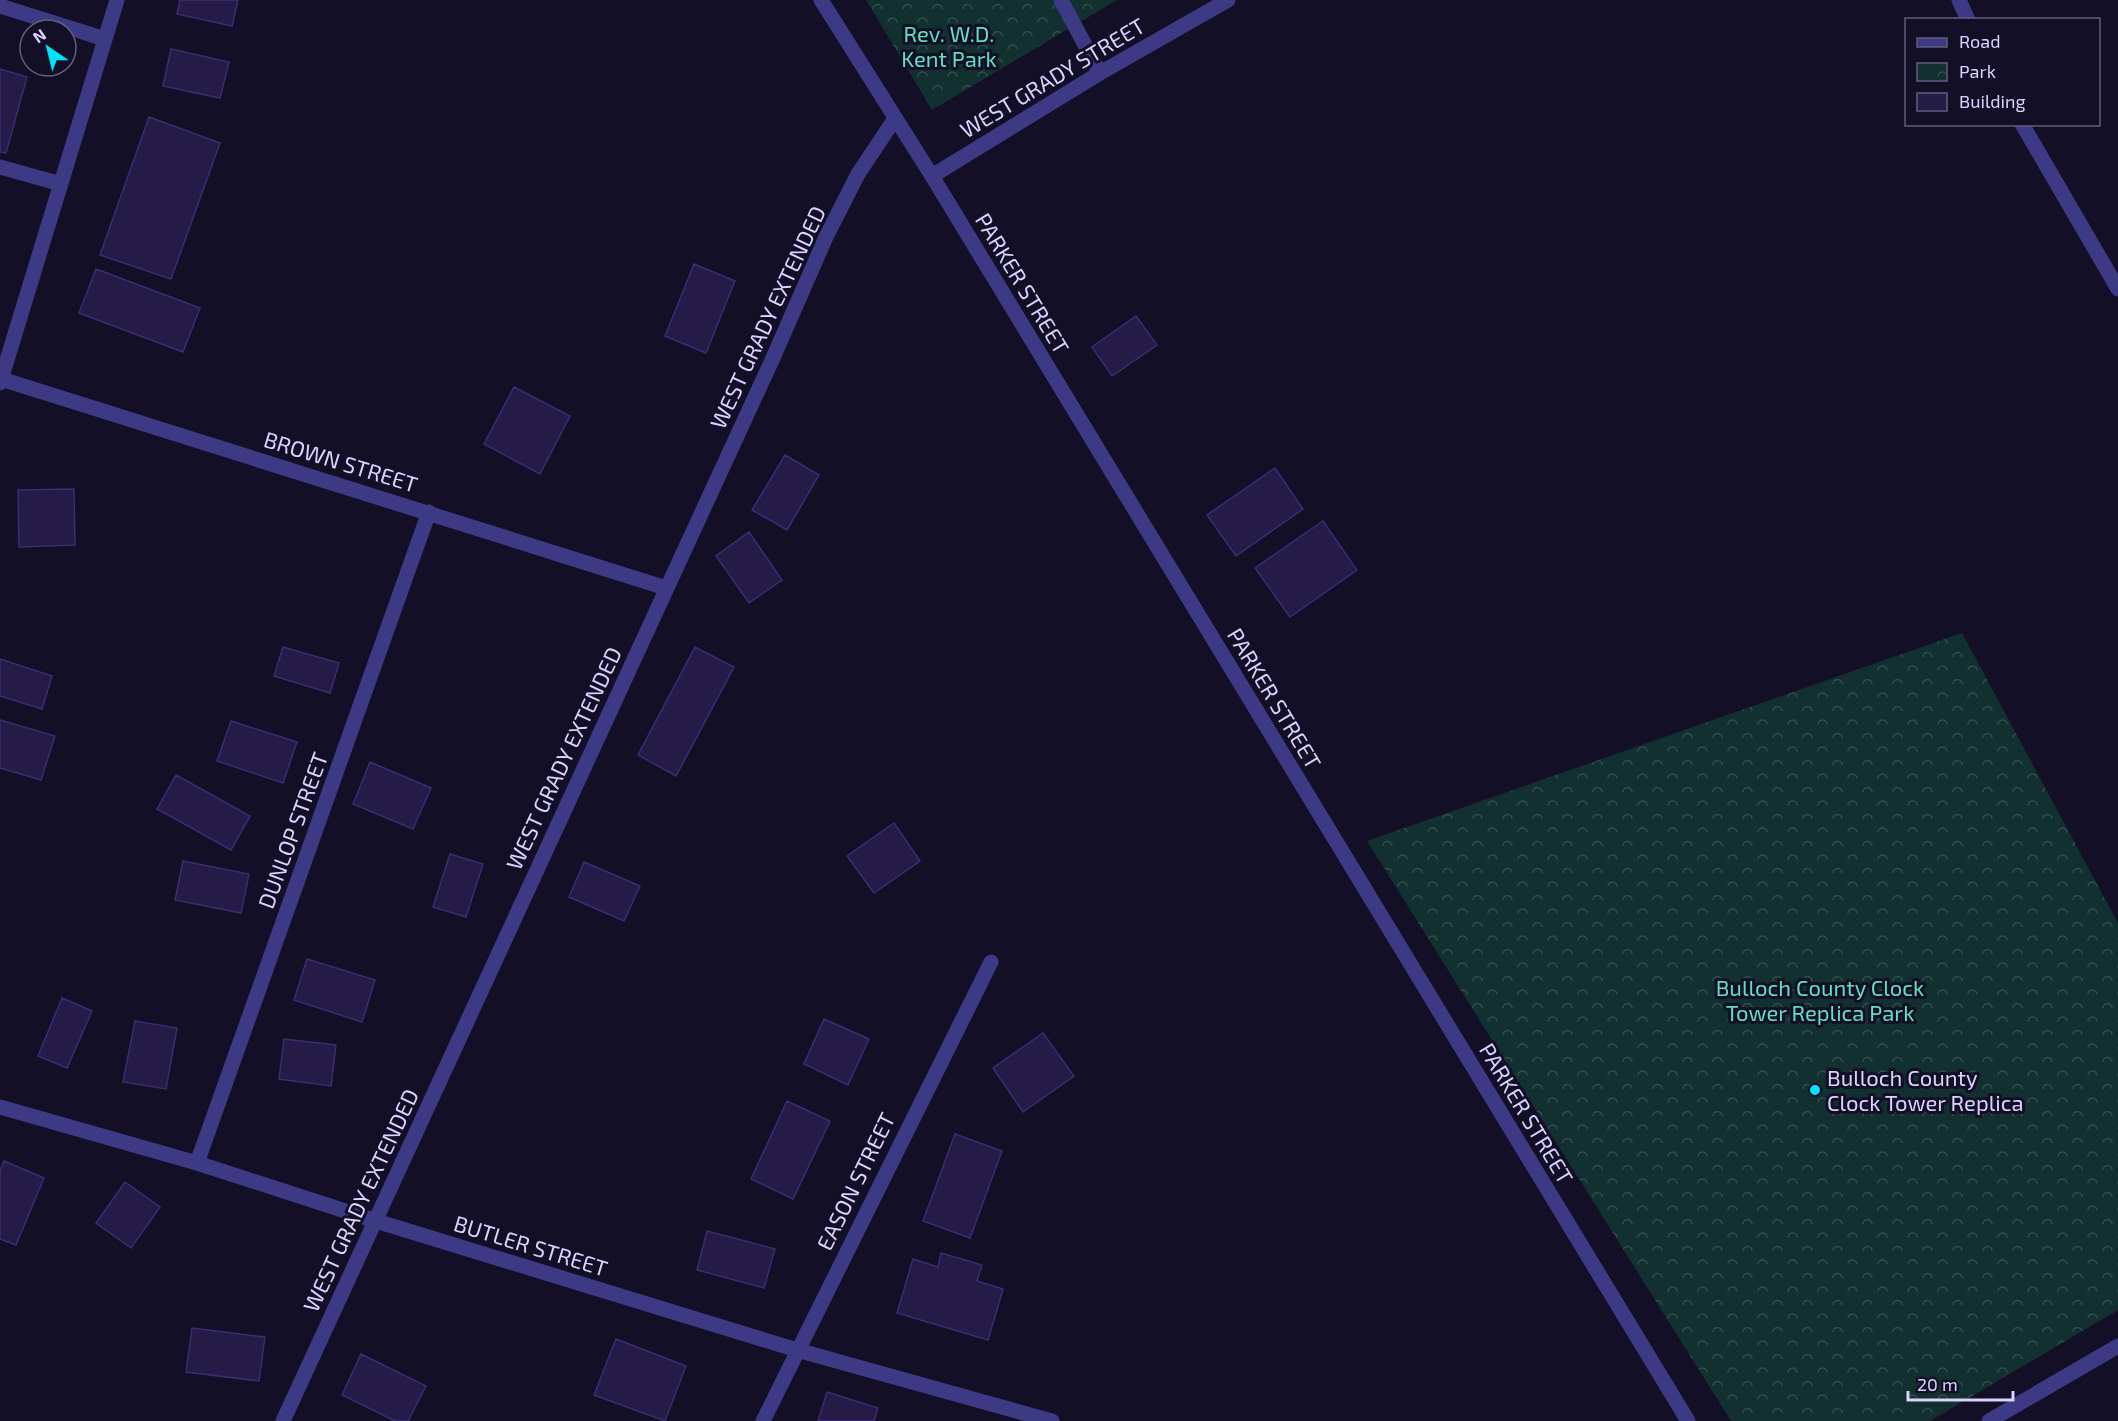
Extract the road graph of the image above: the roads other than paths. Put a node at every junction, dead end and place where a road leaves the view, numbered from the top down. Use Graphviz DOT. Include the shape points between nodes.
graph roads {
  1 [pos="117,0"];
  2 [pos="821,0"];
  3 [pos="1061,0"];
  4 [pos="1228,0"];
  5 [pos="1959,0"];
  6 [pos="0,6"];
  7 [pos="1967,18"];
  8 [pos="105,39"];
  9 [pos="1101,73"];
  10 [pos="894,120"];
  11 [pos="2023,126"];
  12 [pos="0,167"];
  13 [pos="932,176"];
  14 [pos="61,184"];
  15 [pos="2118,289"];
  16 [pos="1,381"];
  17 [pos="429,512"];
  18 [pos="666,588"];
  19 [pos="991,963"];
  20 [pos="0,1107"];
  21 [pos="197,1163"];
  22 [pos="375,1221"];
  23 [pos="2118,1346"];
  24 [pos="797,1350"];
  25 [pos="283,1421"];
  26 [pos="763,1421"];
  27 [pos="1052,1421"];
  28 [pos="1688,1421"];
  29 [pos="1989,1421"];
  1 -- 8 [label="street"];
  2 -- 10 [label="street, PARKER STREET"];
  3 -- 9 [label="street"];
  4 -- 9 [label="street, WEST GRADY STREET"];
  5 -- 7 [label="street"];
  6 -- 8 [label="street"];
  8 -- 14 [label="street"];
  9 -- 13 [label="street, WEST GRADY STREET"];
  10 -- 13 [label="street, PARKER STREET"];
  10 -- 18 [label="street, WEST GRADY EXTENDED" via="858,174 826,237"];
  11 -- 15 [label="street"];
  12 -- 14 [label="street"];
  13 -- 28 [label="street, PARKER STREET"];
  14 -- 16 [label="street"];
  16 -- 17 [label="street, BROWN STREET"];
  17 -- 18 [label="street, BROWN STREET"];
  17 -- 21 [label="street, DUNLOP STREET"];
  18 -- 22 [label="street, WEST GRADY EXTENDED"];
  19 -- 24 [label="street, EASON STREET"];
  20 -- 21 [label="street, BUTLER STREET"];
  21 -- 22 [label="street, BUTLER STREET"];
  22 -- 24 [label="street, BUTLER STREET"];
  22 -- 25 [label="street, WEST GRADY EXTENDED"];
  23 -- 29 [label="street"];
  24 -- 26 [label="street, EASON STREET"];
  24 -- 27 [label="street, BUTLER STREET"];
}
